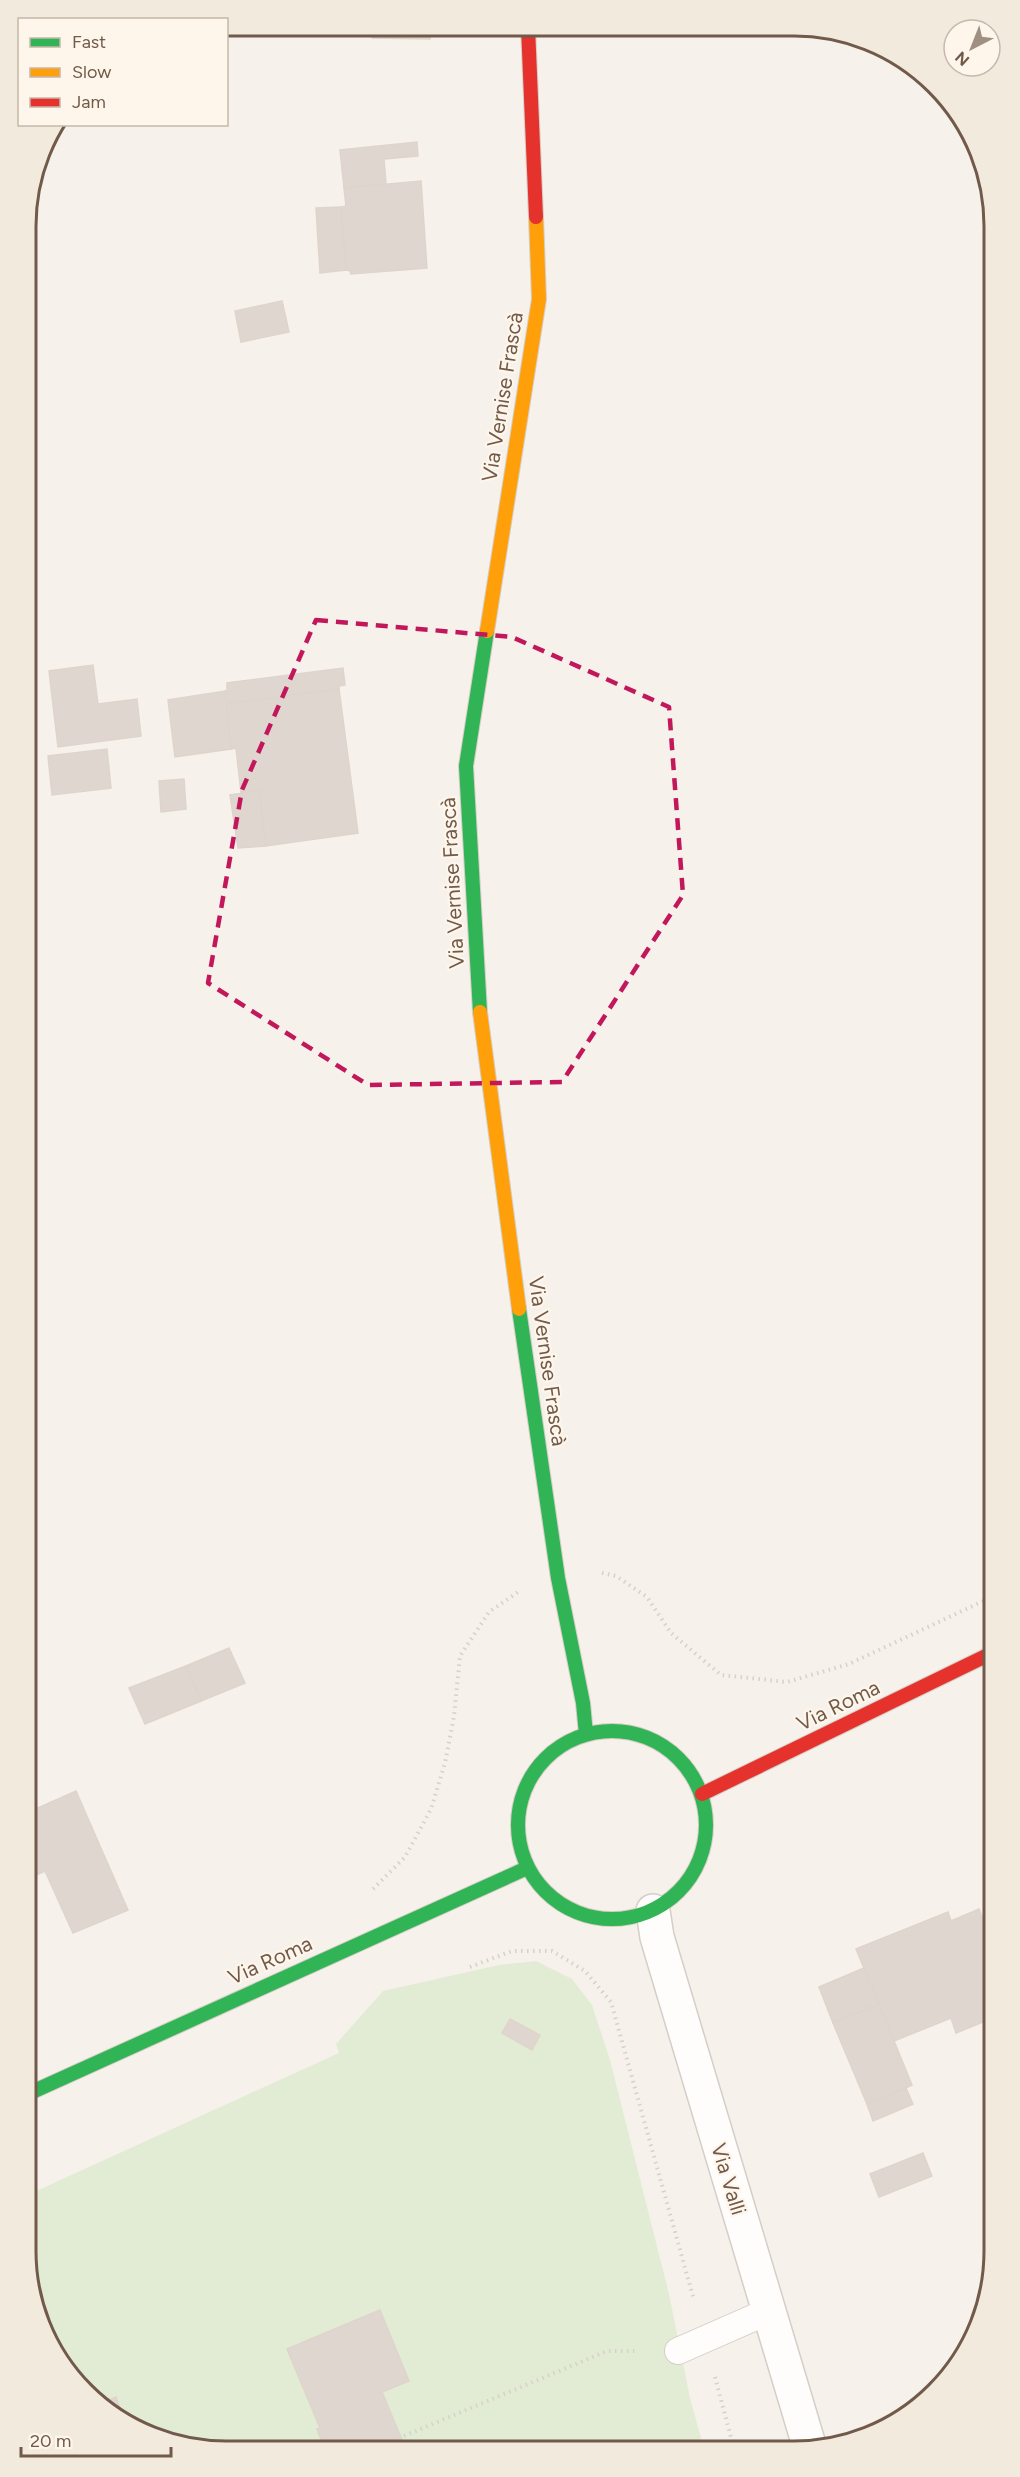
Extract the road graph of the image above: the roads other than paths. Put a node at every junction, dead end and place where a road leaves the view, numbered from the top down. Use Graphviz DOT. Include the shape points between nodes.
graph roads {
  1 [pos="528,36"];
  2 [pos="984,1657"];
  3 [pos="586,1734"];
  4 [pos="702,1794"];
  5 [pos="527,1868"];
  6 [pos="653,1911"];
  7 [pos="36,2090"];
  8 [pos="769,2311"];
  9 [pos="678,2352"];
  10 [pos="807,2440"];
  1 -- 3 [label="street, Via Vernise Frascà" via="539,299 466,766 479,1001 558,1578"];
  2 -- 4 [label="street, Via Roma"];
  3 -- 4 [label="street" via="615,1730 643,1735 668,1749 688,1769"];
  3 -- 5 [label="street" via="561,1745 540,1763 525,1786 518,1813 518,1841"];
  4 -- 6 [label="street" via="707,1821 704,1849 697,1866 676,1896"];
  5 -- 6 [label="street" via="543,1892 567,1909 595,1919 625,1920"];
  5 -- 7 [label="street, Via Roma"];
  6 -- 8 [label="street, Via Valli"];
  8 -- 9 [label="lane"];
  8 -- 10 [label="street, Via Valli"];
}
